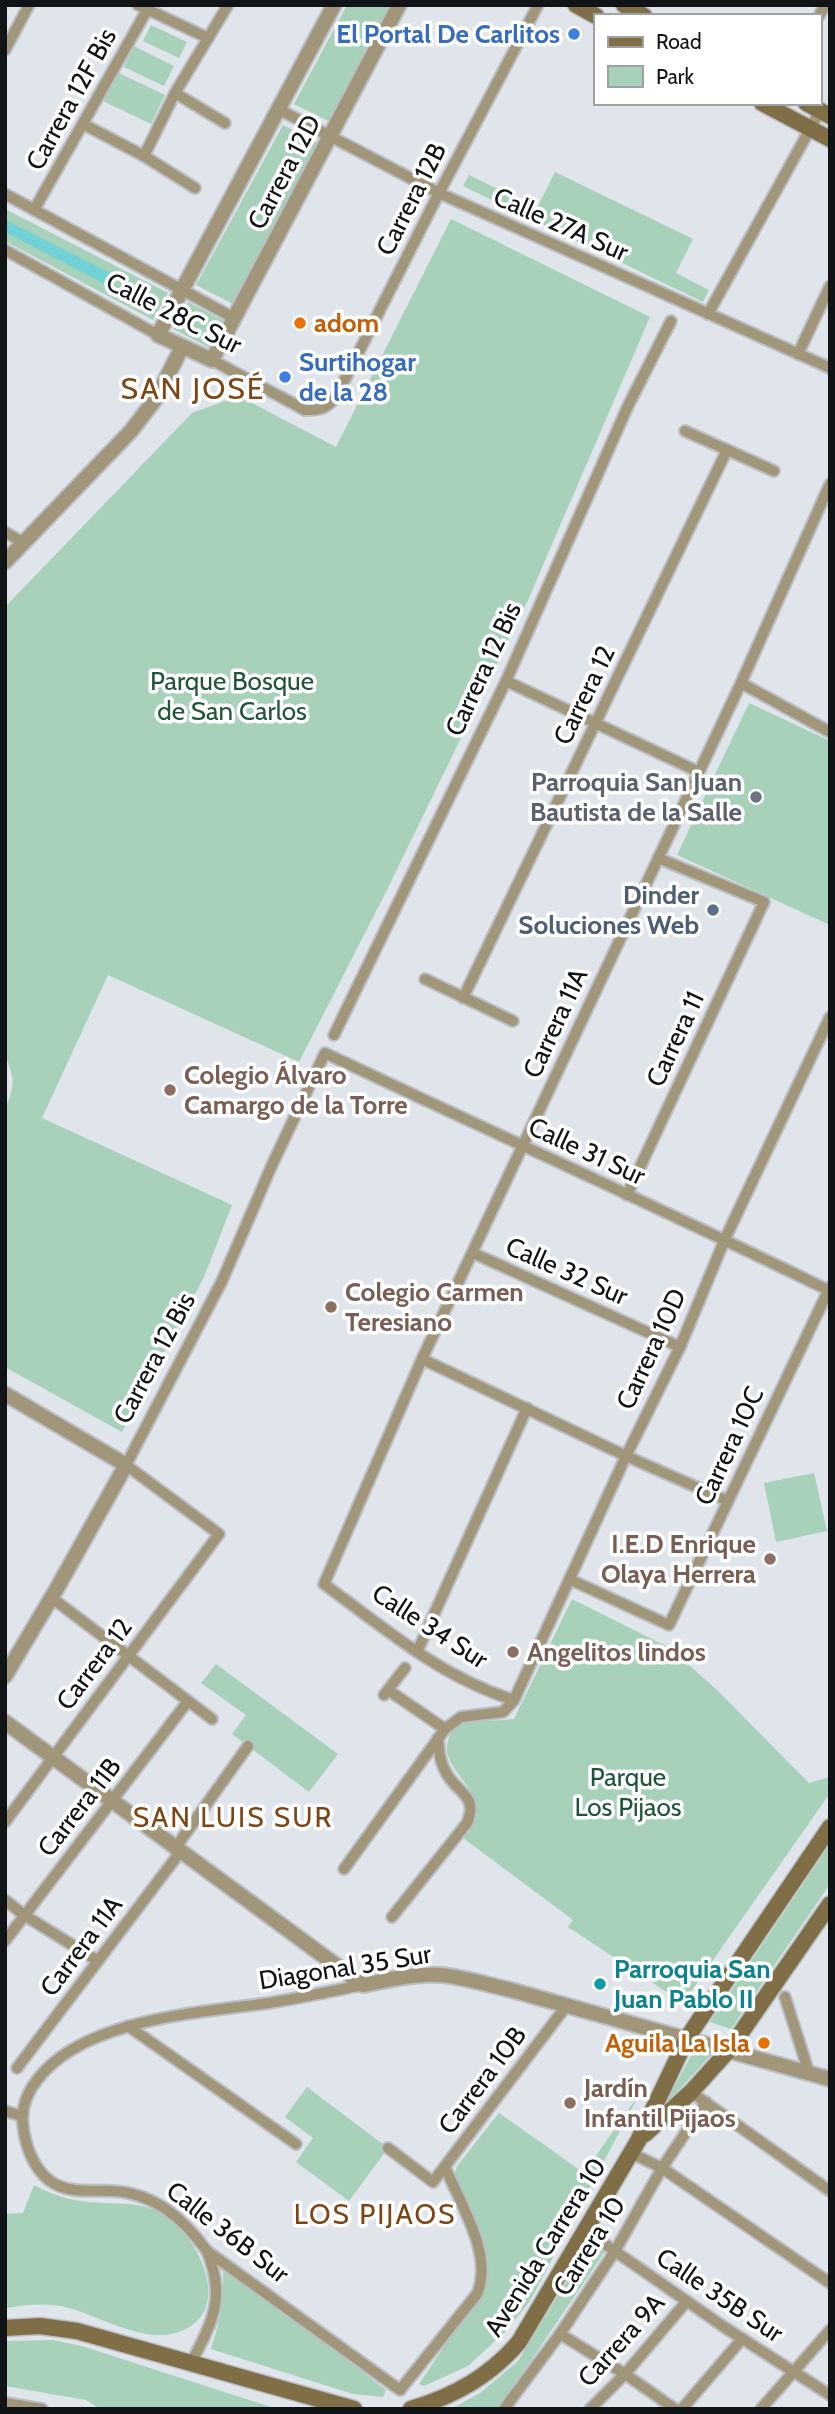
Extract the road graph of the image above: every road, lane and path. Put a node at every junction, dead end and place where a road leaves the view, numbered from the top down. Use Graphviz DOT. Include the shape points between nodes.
graph roads {
  1 [pos="29,5"];
  2 [pos="228,5"];
  3 [pos="334,5"];
  4 [pos="399,5"];
  5 [pos="538,5"];
  6 [pos="576,5"];
  7 [pos="624,5"];
  8 [pos="142,8"];
  9 [pos="640,14"];
  10 [pos="594,15"];
  11 [pos="208,38"];
  12 [pos="5,50"];
  13 [pos="175,93"];
  14 [pos="766,105"];
  15 [pos="280,110"];
  16 [pos="818,110"];
  17 [pos="225,123"];
  18 [pos="83,124"];
  19 [pos="810,129"];
  20 [pos="331,136"];
  21 [pos="830,139"];
  22 [pos="144,156"];
  23 [pos="195,188"];
  24 [pos="439,193"];
  25 [pos="5,194"];
  26 [pos="34,210"];
  27 [pos="5,250"];
  28 [pos="830,286"];
  29 [pos="183,290"];
  30 [pos="708,314"];
  31 [pos="234,318"];
  32 [pos="671,321"];
  33 [pos="158,335"];
  34 [pos="182,347"];
  35 [pos="798,354"];
  36 [pos="212,360"];
  37 [pos="830,368"];
  38 [pos="322,410"];
  39 [pos="685,431"];
  40 [pos="727,450"];
  41 [pos="774,471"];
  42 [pos="830,484"];
  43 [pos="5,532"];
  44 [pos="24,543"];
  45 [pos="5,562"];
  46 [pos="506,681"];
  47 [pos="741,683"];
  48 [pos="595,724"];
  49 [pos="830,732"];
  50 [pos="699,772"];
  51 [pos="659,858"];
  52 [pos="425,979"];
  53 [pos="463,998"];
  54 [pos="830,1017"];
  55 [pos="513,1021"];
  56 [pos="334,1035"];
  57 [pos="325,1053"];
  58 [pos="523,1146"];
  59 [pos="627,1195"];
  60 [pos="725,1239"];
  61 [pos="473,1253"];
  62 [pos="829,1289"];
  63 [pos="680,1346"];
  64 [pos="422,1359"];
  65 [pos="5,1394"];
  66 [pos="527,1408"];
  67 [pos="626,1456"];
  68 [pos="126,1465"];
  69 [pos="728,1501"];
  70 [pos="570,1580"];
  71 [pos="324,1584"];
  72 [pos="52,1598"];
  73 [pos="417,1652"];
  74 [pos="128,1656"];
  75 [pos="405,1668"];
  76 [pos="5,1676"];
  77 [pos="188,1700"];
  78 [pos="514,1700"];
  79 [pos="212,1719"];
  80 [pos="5,1722"];
  81 [pos="442,1733"];
  82 [pos="248,1746"];
  83 [pos="53,1757"];
  84 [pos="113,1801"];
  85 [pos="5,1822"];
  86 [pos="830,1827"];
  87 [pos="178,1849"];
  88 [pos="344,1869"];
  89 [pos="5,1900"];
  90 [pos="830,1904"];
  91 [pos="24,1915"];
  92 [pos="392,1917"];
  93 [pos="5,1941"];
  94 [pos="98,1961"];
  95 [pos="363,1985"];
  96 [pos="785,1997"];
  97 [pos="567,2006"];
  98 [pos="128,2026"];
  99 [pos="687,2038"];
  100 [pos="729,2050"];
  101 [pos="17,2068"];
  102 [pos="809,2073"];
  103 [pos="830,2079"];
  104 [pos="691,2092"];
  105 [pos="706,2102"];
  106 [pos="5,2110"];
  107 [pos="22,2116"];
  108 [pos="296,2144"];
  109 [pos="634,2147"];
  110 [pos="388,2148"];
  111 [pos="445,2167"];
  112 [pos="662,2168"];
  113 [pos="830,2191"];
  114 [pos="586,2231"];
  115 [pos="207,2251"];
  116 [pos="615,2251"];
  117 [pos="830,2283"];
  118 [pos="687,2301"];
  119 [pos="5,2328"];
  120 [pos="830,2330"];
  121 [pos="560,2333"];
  122 [pos="742,2339"];
  123 [pos="191,2364"];
  124 [pos="793,2371"];
  125 [pos="625,2374"];
  126 [pos="830,2395"];
  127 [pos="5,2403"];
  128 [pos="42,2409"];
  129 [pos="354,2409"];
  130 [pos="411,2409"];
  131 [pos="504,2409"];
  132 [pos="590,2409"];
  133 [pos="676,2409"];
  134 [pos="682,2409"];
  135 [pos="761,2409"];
  1 -- 12 [label="street"];
  2 -- 11 [label="street"];
  3 -- 15 [label="street, Carrera 12D"];
  4 -- 20 [label="street, Carrera 12D"];
  5 -- 24 [label="street, Carrera 12B"];
  6 -- 10 [label="main road"];
  7 -- 9 [label="main road"];
  8 -- 11 [label="street"];
  8 -- 18 [label="street, Carrera 12F Bis"];
  11 -- 13 [label="street"];
  13 -- 17 [label="street"];
  13 -- 22 [label="street"];
  14 -- 19 [label="main road"];
  15 -- 20 [label="street, Calle 27A Sur"];
  15 -- 29 [label="street, Carrera 12D"];
  16 -- 19 [label="street"];
  18 -- 22 [label="street"];
  18 -- 26 [label="street, Carrera 12F Bis"];
  19 -- 21 [label="main road"];
  19 -- 30 [label="street"];
  20 -- 24 [label="street, Calle 27A Sur"];
  20 -- 31 [label="street, Carrera 12D"];
  22 -- 23 [label="street"];
  24 -- 30 [label="street, Calle 27A Sur"];
  24 -- 38 [label="street, Carrera 12B" via="336,397"];
  25 -- 26 [label="street, Calle 28C Sur"];
  26 -- 29 [label="street, Calle 28C Sur"];
  27 -- 33 [label="street, Calle 28C Sur"];
  28 -- 35 [label="street"];
  29 -- 31 [label="street, Calle 28C Sur"];
  29 -- 33 [label="street, Carrera 12D"];
  30 -- 35 [label="street, Calle 27A Sur"];
  31 -- 36 [label="street, Carrera 12D"];
  32 -- 46 [label="street, Carrera 12 Bis" via="628,406"];
  33 -- 34 [label="street, Calle 28C Sur"];
  34 -- 36 [label="street, Calle 28C Sur"];
  34 -- 44 [label="street" via="157,397 131,431"];
  35 -- 37 [label="street, Calle 27A Sur"];
  36 -- 38 [label="street, Calle 28C Sur" via="305,410"];
  39 -- 40 [label="street"];
  40 -- 41 [label="street"];
  40 -- 48 [label="street, Carrera 12"];
  42 -- 47 [label="street, Carrera 11A"];
  43 -- 44 [label="street"];
  44 -- 45 [label="street"];
  46 -- 48 [label="street"];
  46 -- 56 [label="street, Carrera 12 Bis"];
  47 -- 49 [label="street"];
  47 -- 50 [label="street, Carrera 11A"];
  48 -- 50 [label="street"];
  48 -- 53 [label="street, Carrera 12"];
  50 -- 51 [label="street, Carrera 11A"];
  51 -- 58 [label="street, Carrera 11A"];
  51 -- 59 [label="street, Carrera 11" via="764,902"];
  52 -- 53 [label="street"];
  53 -- 55 [label="street"];
  54 -- 60 [label="street, Carrera 10D"];
  57 -- 58 [label="street, Calle 31 Sur"];
  57 -- 68 [label="street, Carrera 12 Bis" via="222,1281"];
  58 -- 59 [label="street, Calle 31 Sur"];
  58 -- 61 [label="street, Carrera 11A"];
  59 -- 60 [label="street, Calle 31 Sur"];
  60 -- 62 [label="street, Calle 31 Sur"];
  60 -- 63 [label="street, Carrera 10D"];
  61 -- 63 [label="street, Calle 32 Sur"];
  61 -- 64 [label="street, Carrera 11A"];
  62 -- 69 [label="street, Carrera 10C"];
  63 -- 67 [label="street, Carrera 10D"];
  64 -- 66 [label="street"];
  64 -- 71 [label="street, Carrera 11A"];
  65 -- 68 [label="street"];
  66 -- 67 [label="street"];
  66 -- 73 [label="street"];
  67 -- 69 [label="street"];
  67 -- 70 [label="street, Carrera 10D"];
  68 -- 72 [label="street, Carrera 12 Bis"];
  68 -- 74 [label="street, Carrera 12" via="219,1534"];
  69 -- 70 [label="street, Carrera 10C" via="669,1625"];
  70 -- 78 [label="street, Carrera 10D"];
  71 -- 73 [label="street, Calle 34 Sur"];
  72 -- 74 [label="street"];
  72 -- 76 [label="street, Carrera 12 Bis"];
  73 -- 78 [label="street, Calle 34 Sur" via="478,1688"];
  74 -- 77 [label="street"];
  74 -- 83 [label="street, Carrera 12"];
  75 -- 81 [label="street" via="386,1693"];
  77 -- 79 [label="street"];
  77 -- 84 [label="street, Carrera 11B"];
  78 -- 81 [label="street" via="503,1712 461,1717"];
  80 -- 83 [label="street"];
  81 -- 88 [label="street"];
  81 -- 92 [label="street" via="442,1764 469,1800 470,1816"];
  82 -- 87 [label="street, Carrera 11A"];
  83 -- 84 [label="street"];
  83 -- 85 [label="street, Carrera 12"];
  84 -- 87 [label="street"];
  84 -- 91 [label="street, Carrera 11B"];
  86 -- 99 [label="main road, Avenida Carrera 10"];
  87 -- 94 [label="street, Carrera 11A"];
  87 -- 95 [label="street"];
  89 -- 91 [label="street"];
  90 -- 100 [label="main road, Avenida Carrera 10"];
  91 -- 93 [label="street, Carrera 11B"];
  91 -- 94 [label="street"];
  94 -- 101 [label="street, Carrera 11A"];
  95 -- 97 [label="street, Diagonal 35 Sur" via="439,1975"];
  95 -- 98 [label="street, Diagonal 35 Sur"];
  96 -- 102 [label="street"];
  97 -- 99 [label="street, Diagonal 35 Sur"];
  97 -- 111 [label="street, Carrera 10B"];
  98 -- 107 [label="street, Diagonal 35 Sur" via="80,2045 54,2062 32,2087"];
  98 -- 108 [label="street"];
  99 -- 100 [label="street, Diagonal 35 Sur"];
  99 -- 109 [label="main road, Avenida Carrera 10"];
  100 -- 102 [label="street, Diagonal 35 Sur"];
  100 -- 104 [label="main road, Avenida Carrera 10"];
  102 -- 103 [label="street, Diagonal 35 Sur"];
  104 -- 105 [label="street"];
  104 -- 109 [label="main road, Avenida Carrera 10"];
  105 -- 112 [label="street, Carrera 10"];
  105 -- 113 [label="street"];
  106 -- 107 [label="street"];
  107 -- 115 [label="street, Calle 36B Sur" via="36,2167 53,2183 80,2192 146,2197 191,2228"];
  109 -- 112 [label="street"];
  109 -- 114 [label="main road, Avenida Carrera 10"];
  110 -- 111 [label="street, Carrera 10B" via="433,2182"];
  111 -- 115 [label="street, Calle 36B Sur" via="477,2242 482,2283 400,2390"];
  112 -- 116 [label="street, Carrera 10"];
  112 -- 117 [label="street"];
  114 -- 116 [label="street, Calle 35B Sur"];
  114 -- 130 [label="main road, Avenida Carrera 10" via="531,2325 505,2359 461,2391"];
  115 -- 123 [label="street" via="218,2297"];
  116 -- 118 [label="street, Calle 35B Sur"];
  116 -- 121 [label="street, Carrera 10"];
  118 -- 122 [label="street, Calle 35B Sur"];
  118 -- 125 [label="street, Carrera 9A"];
  119 -- 123 [label="main road" via="68,2329"];
  120 -- 124 [label="street"];
  121 -- 125 [label="street"];
  121 -- 131 [label="street, Carrera 10"];
  122 -- 124 [label="street, Calle 35B Sur"];
  122 -- 134 [label="street"];
  123 -- 129 [label="main road"];
  124 -- 126 [label="street, Calle 35B Sur"];
  124 -- 135 [label="street"];
  125 -- 132 [label="street, Carrera 9A"];
  125 -- 133 [label="street"];
  127 -- 128 [label="street"];
}
